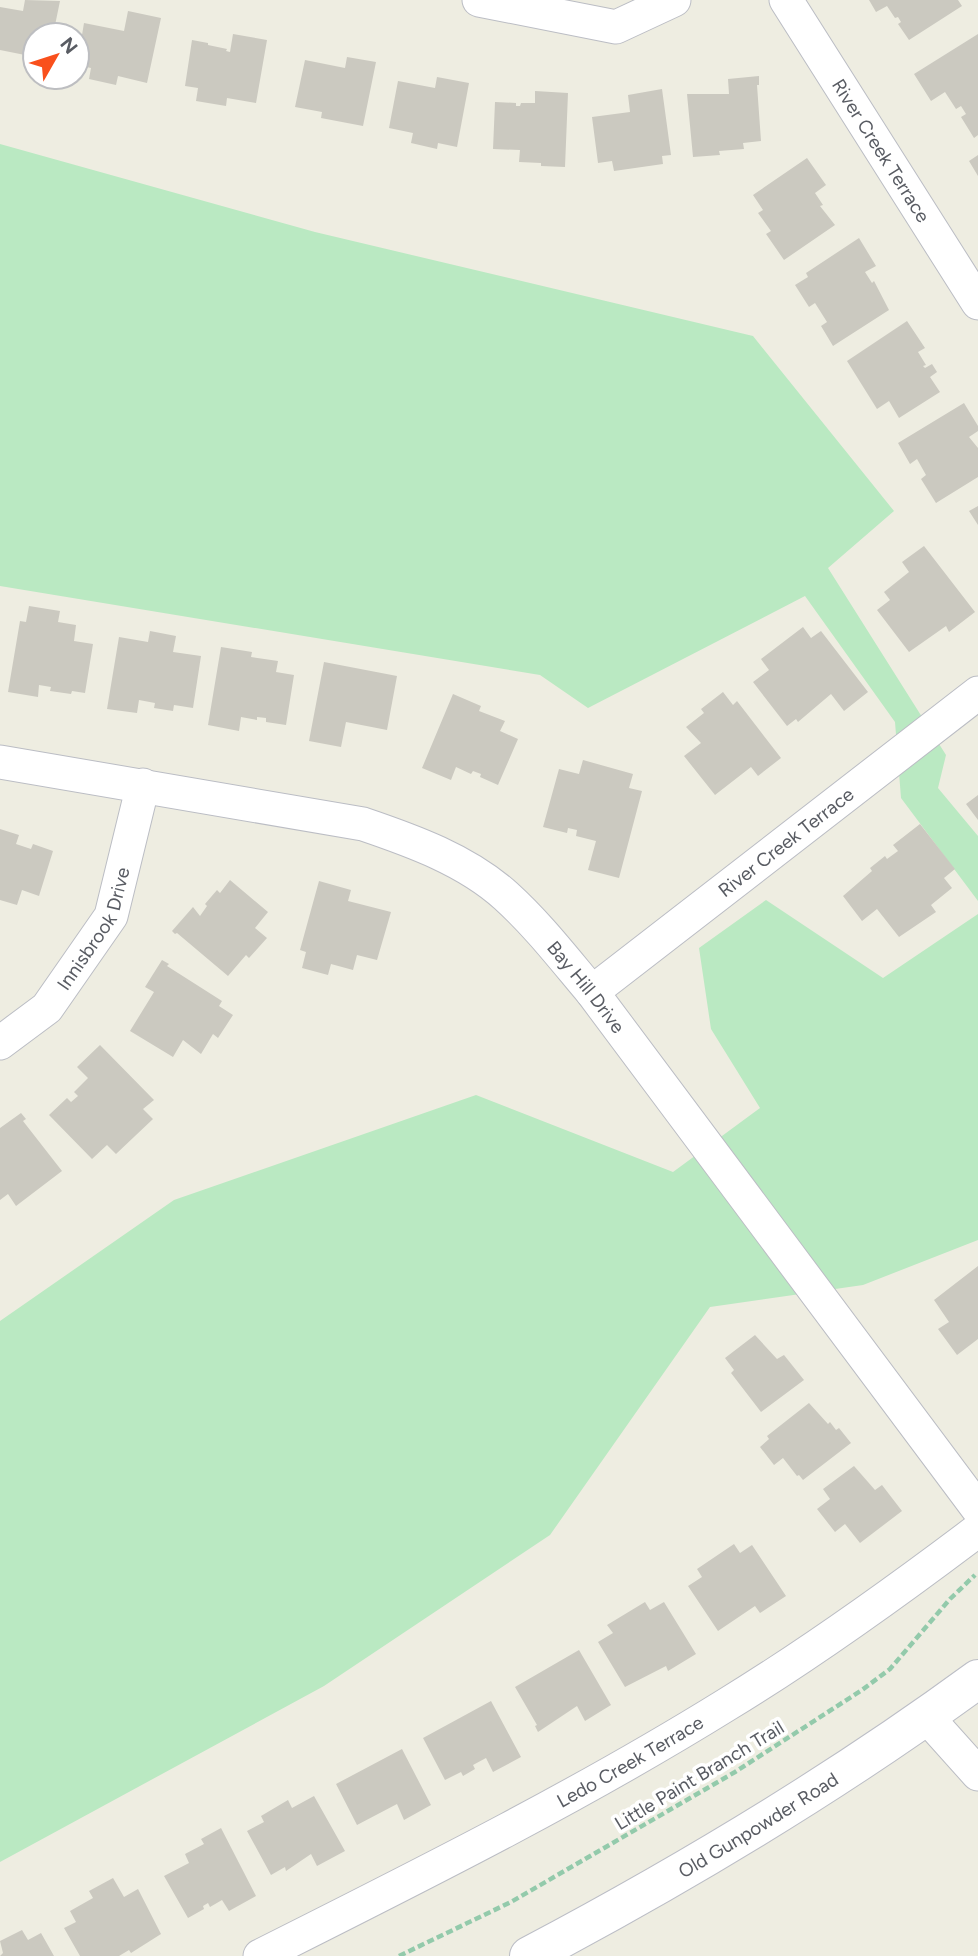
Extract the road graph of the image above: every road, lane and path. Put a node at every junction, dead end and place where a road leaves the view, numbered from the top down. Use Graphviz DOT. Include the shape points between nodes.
graph roads {
  1 [pos="479,0"];
  2 [pos="674,0"];
  3 [pos="786,0"];
  4 [pos="978,303"];
  5 [pos="978,693"];
  6 [pos="0,762"];
  7 [pos="143,785"];
  8 [pos="592,992"];
  9 [pos="0,1043"];
  10 [pos="978,1509"];
  11 [pos="978,1530"];
  12 [pos="978,1572"];
  13 [pos="978,1679"];
  14 [pos="926,1716"];
  15 [pos="978,1774"];
  16 [pos="260,1956"];
  17 [pos="399,1956"];
  18 [pos="529,1956"];
  1 -- 2 [label="street" via="616,27"];
  3 -- 4 [label="street, River Creek Terrace"];
  5 -- 8 [label="street, River Creek Terrace"];
  6 -- 7 [label="street, Bay Hill Drive"];
  7 -- 8 [label="street, Bay Hill Drive" via="363,824 415,841 505,895"];
  7 -- 9 [label="street, Innisbrook Drive" via="111,916 47,1008"];
  8 -- 10 [label="street, Bay Hill Drive"];
  11 -- 16 [label="street, Ledo Creek Terrace" via="887,1599 684,1731 439,1866"];
  12 -- 17 [label="path, Little Paint Branch Trail" via="890,1670 862,1690 735,1772 523,1895"];
  13 -- 14 [label="main road, Old Gunpowder Road"];
  14 -- 15 [label="street"];
  14 -- 18 [label="main road, Old Gunpowder Road" via="748,1833"];
}
